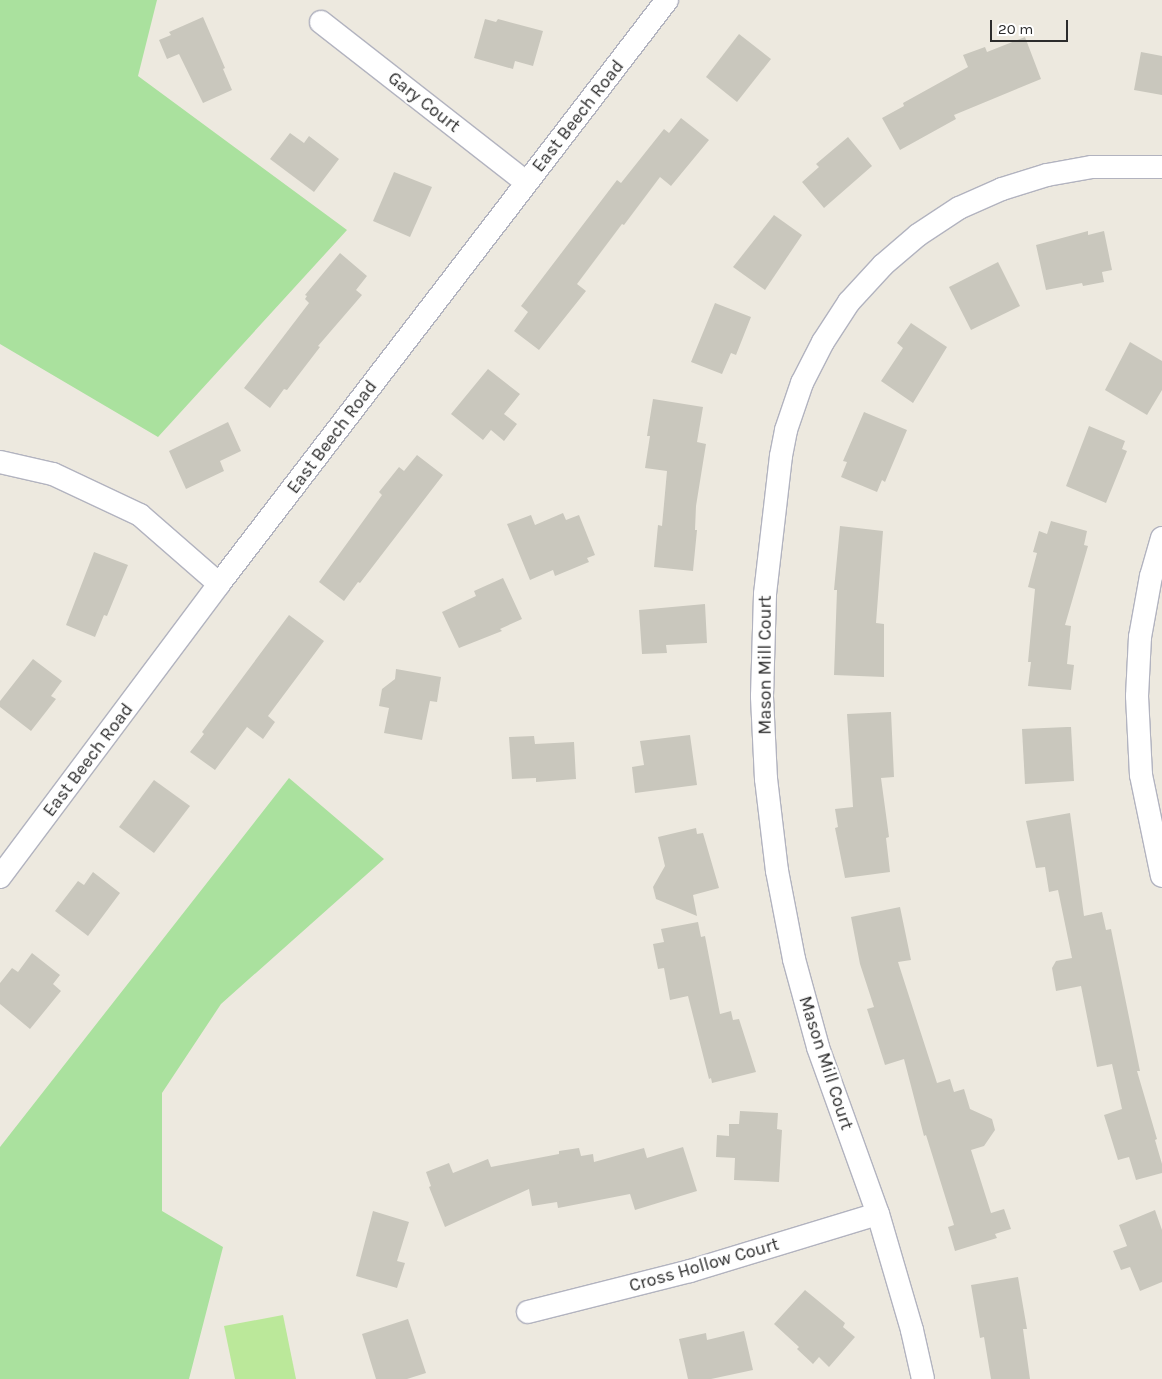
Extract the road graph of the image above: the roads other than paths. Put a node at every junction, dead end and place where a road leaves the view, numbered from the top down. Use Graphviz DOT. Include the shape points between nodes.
graph roads {
  1 [pos="667,0"];
  2 [pos="321,22"];
  3 [pos="1162,167"];
  4 [pos="526,182"];
  5 [pos="0,462"];
  6 [pos="1162,538"];
  7 [pos="219,584"];
  8 [pos="1162,876"];
  9 [pos="0,877"];
  10 [pos="878,1214"];
  11 [pos="528,1312"];
  12 [pos="922,1379"];
  1 -- 4 [label="street, East Beech Road"];
  2 -- 4 [label="street, Gary Court"];
  3 -- 10 [label="street, Mason Mill Court" via="1100,167 1047,175 1002,189 959,208 918,235 882,265 849,302 802,383 786,430 773,504 764,594 762,696 767,789 777,871 794,959 818,1047"];
  4 -- 7 [label="street, East Beech Road"];
  5 -- 7 [label="street" via="53,474 140,515"];
  6 -- 8 [label="street" via="1140,637 1137,696 1141,775"];
  7 -- 9 [label="street, East Beech Road"];
  10 -- 11 [label="street, Cross Hollow Court" via="690,1271"];
  10 -- 12 [label="street, Mason Mill Court" via="912,1330"];
}
